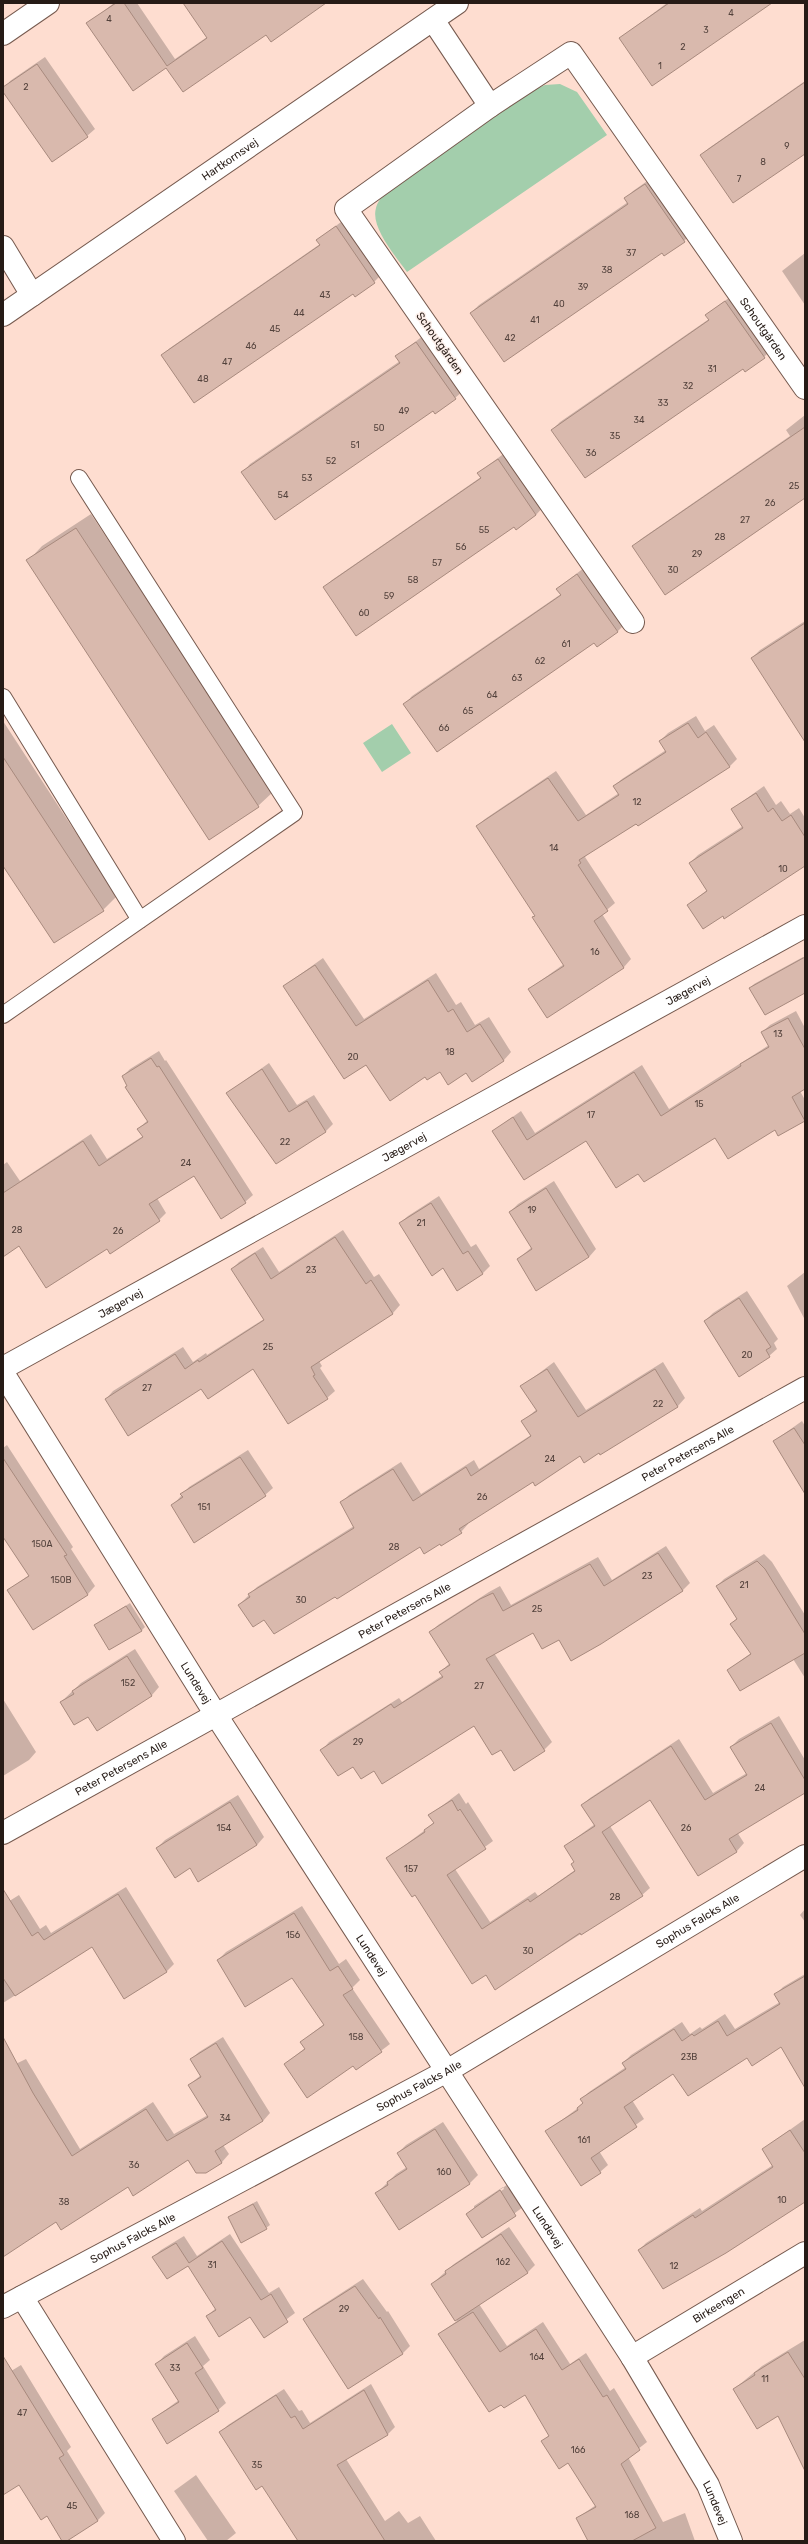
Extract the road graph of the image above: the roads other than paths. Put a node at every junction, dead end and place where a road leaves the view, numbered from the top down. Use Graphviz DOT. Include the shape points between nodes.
graph roads {
  1 [pos="48,3"];
  2 [pos="457,3"];
  3 [pos="433,20"];
  4 [pos="3,34"];
  5 [pos="490,106"];
  6 [pos="3,247"];
  7 [pos="32,295"];
  8 [pos="3,316"];
  9 [pos="805,388"];
  10 [pos="79,478"];
  11 [pos="633,622"];
  12 [pos="3,697"];
  13 [pos="140,920"];
  14 [pos="805,926"];
  15 [pos="3,1016"];
  16 [pos="3,1368"];
  17 [pos="3,1373"];
  18 [pos="805,1388"];
  19 [pos="216,1716"];
  20 [pos="3,1833"];
  21 [pos="805,1856"];
  22 [pos="447,2072"];
  23 [pos="805,2252"];
  24 [pos="22,2297"];
  25 [pos="3,2306"];
  26 [pos="632,2357"];
  27 [pos="174,2541"];
  28 [pos="731,2541"];
  1 -- 4 [label="street"];
  2 -- 3 [label="street, Hartkornsvej"];
  3 -- 5 [label="street"];
  3 -- 7 [label="street, Hartkornsvej"];
  5 -- 9 [label="street, Schoutgården" via="571,53"];
  5 -- 11 [label="street, Schoutgården" via="346,209"];
  6 -- 7 [label="street"];
  7 -- 8 [label="street, Hartkornsvej"];
  10 -- 13 [label="lane" via="294,813"];
  12 -- 13 [label="lane"];
  13 -- 15 [label="lane"];
  14 -- 16 [label="street, Jægervej"];
  17 -- 19 [label="street, Lundevej"];
  18 -- 19 [label="street, Peter Petersens Alle"];
  19 -- 20 [label="street, Peter Petersens Alle"];
  19 -- 22 [label="street, Lundevej"];
  21 -- 22 [label="street, Sophus Falcks Alle"];
  22 -- 24 [label="street, Sophus Falcks Alle"];
  22 -- 26 [label="street, Lundevej"];
  23 -- 26 [label="street, Birkeengen"];
  24 -- 25 [label="street, Sophus Falcks Alle"];
  24 -- 27 [label="street"];
  26 -- 28 [label="street, Lundevej" via="708,2485"];
}
